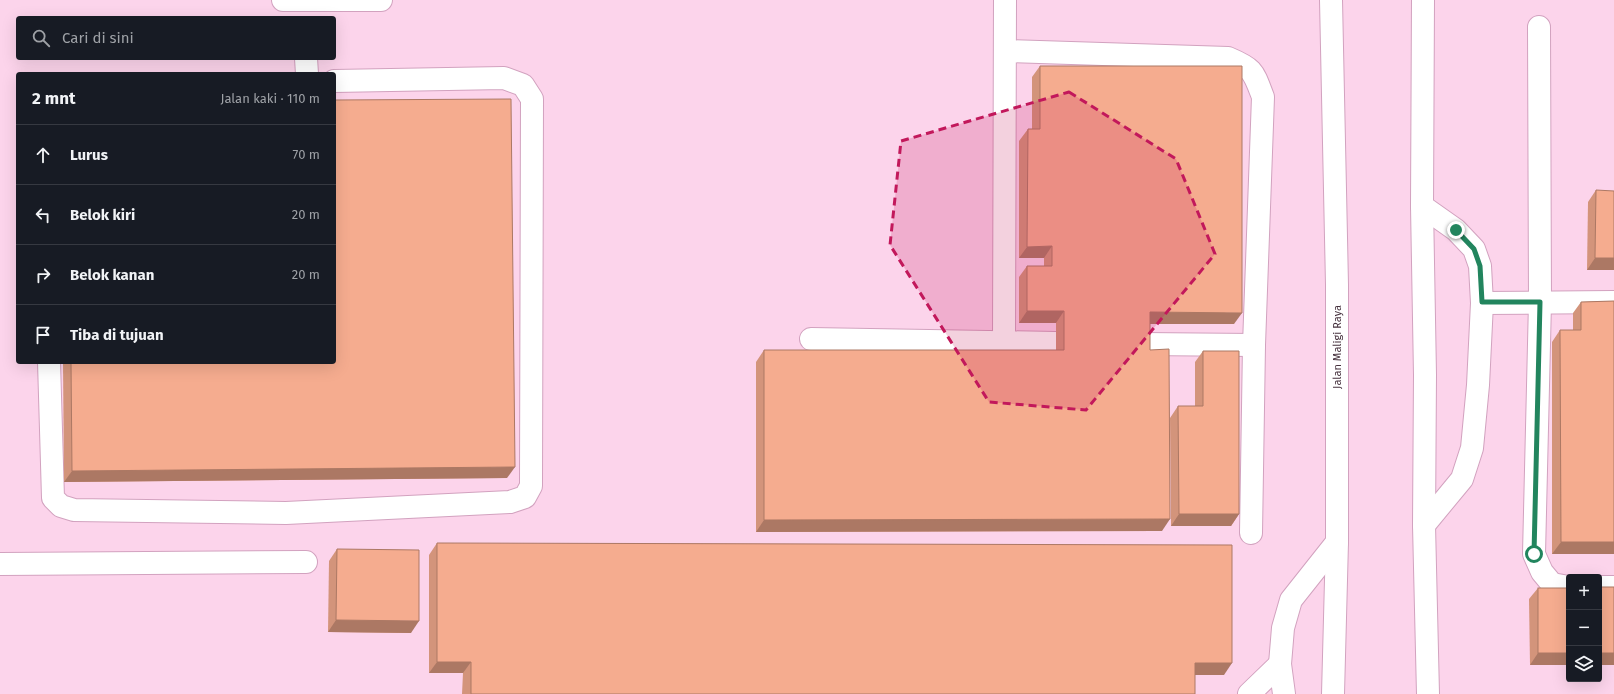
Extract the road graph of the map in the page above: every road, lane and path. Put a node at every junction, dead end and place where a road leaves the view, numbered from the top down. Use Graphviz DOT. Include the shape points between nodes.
graph roads {
  1 [pos="283,0"];
  2 [pos="381,0"];
  3 [pos="1005,0"];
  4 [pos="1331,0"];
  5 [pos="1422,0"];
  6 [pos="306,9"];
  7 [pos="1539,27"];
  8 [pos="1005,51"];
  9 [pos="306,60"];
  10 [pos="306,72"];
  11 [pos="336,81"];
  12 [pos="1422,206"];
  13 [pos="1482,302"];
  14 [pos="1540,302"];
  15 [pos="1614,302"];
  16 [pos="811,339"];
  17 [pos="1004,342"];
  18 [pos="1056,343"];
  19 [pos="1142,344"];
  20 [pos="1254,345"];
  21 [pos="49,364"];
  22 [pos="1424,525"];
  23 [pos="1251,533"];
  24 [pos="1337,542"];
  25 [pos="306,562"];
  26 [pos="0,564"];
  27 [pos="1566,586"];
  28 [pos="1602,587"];
  29 [pos="1614,587"];
  30 [pos="1280,664"];
  31 [pos="1248,694"];
  32 [pos="1284,694"];
  33 [pos="1333,694"];
  34 [pos="1428,694"];
  1 -- 6 [label="street"];
  2 -- 6 [label="street"];
  3 -- 8 [label="street"];
  4 -- 24 [label="street, Jalan Maligi Raya" via="1337,285"];
  5 -- 12 [label="street"];
  7 -- 14 [label="street"];
  8 -- 17 [label="street"];
  8 -- 20 [label="street" via="1228,58 1248,67 1255,76 1263,97"];
  9 -- 10 [label="street"];
  11 -- 21 [label="street" via="504,78 523,85 532,99 531,486 525,497 510,502 286,513 74,510 61,506 53,498"];
  12 -- 13 [label="street" via="1456,230 1474,249 1480,266"];
  12 -- 22 [label="street"];
  13 -- 14 [label="street"];
  13 -- 22 [label="street" via="1472,448 1462,479"];
  14 -- 15 [label="street"];
  14 -- 27 [label="street" via="1534,554 1542,572 1552,584"];
  16 -- 17 [label="street"];
  17 -- 18 [label="street"];
  19 -- 20 [label="street"];
  20 -- 23 [label="street"];
  22 -- 34 [label="street"];
  24 -- 30 [label="street" via="1291,600 1283,628"];
  24 -- 33 [label="street, Jalan Maligi Raya"];
  25 -- 26 [label="street"];
  28 -- 29 [label="street"];
  30 -- 31 [label="street"];
  30 -- 32 [label="street"];
}
